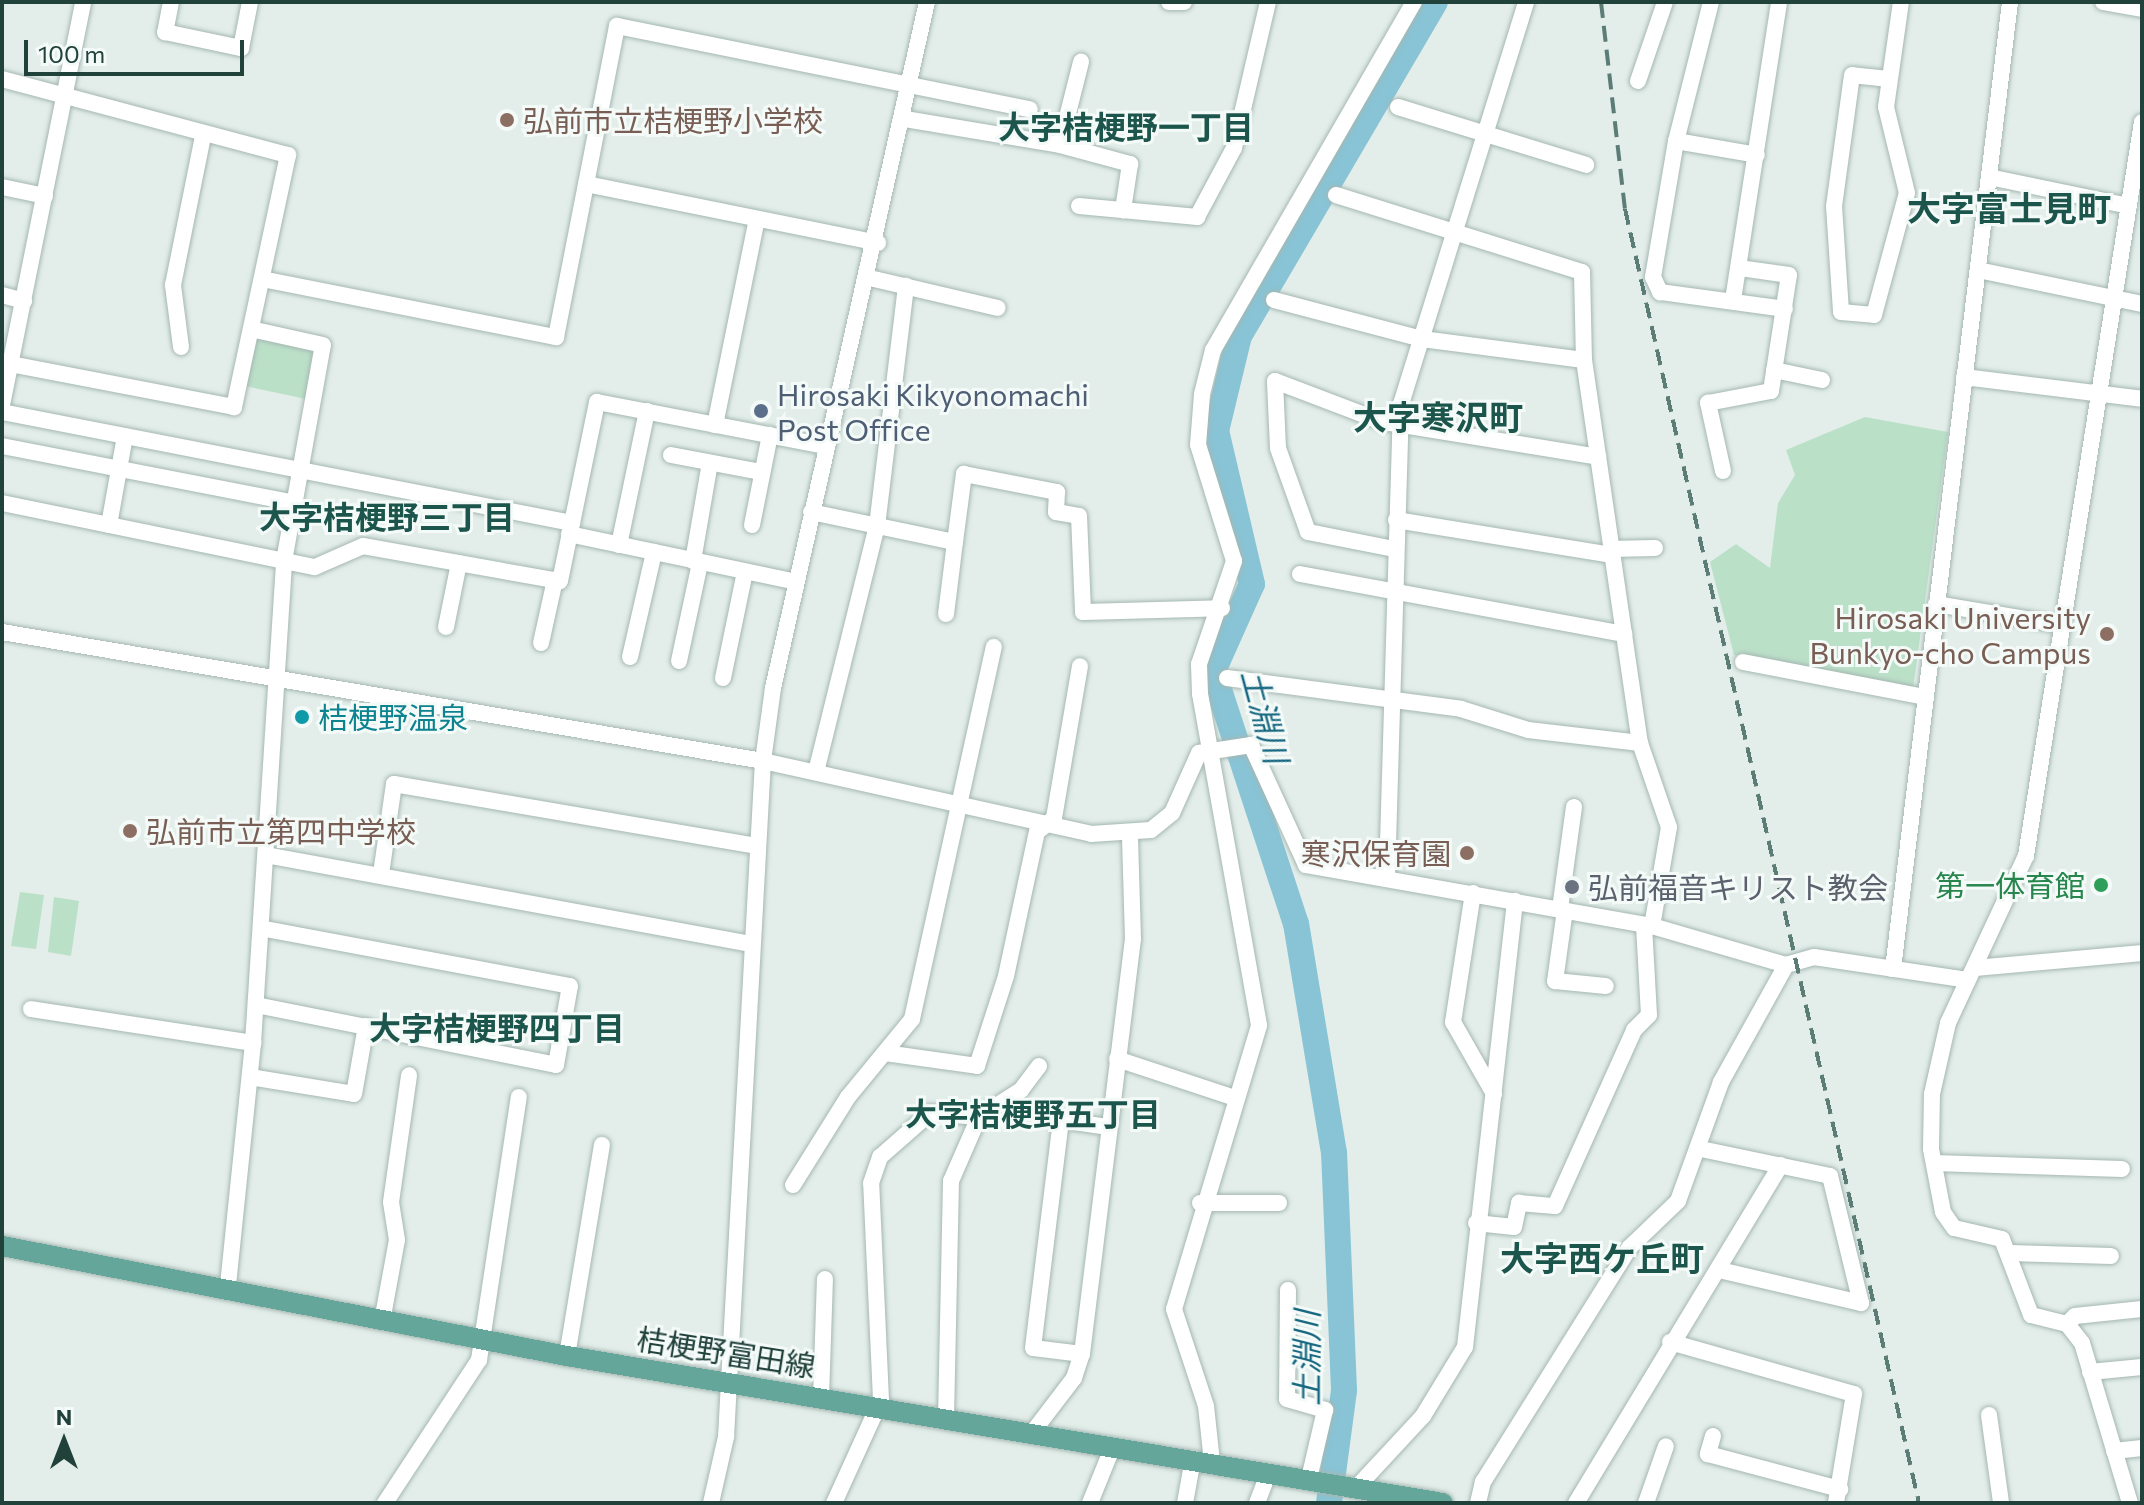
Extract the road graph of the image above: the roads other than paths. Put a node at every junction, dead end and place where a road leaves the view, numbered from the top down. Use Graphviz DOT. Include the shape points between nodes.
graph roads {
  1 [pos="83,2"];
  2 [pos="171,2"];
  3 [pos="250,2"];
  4 [pos="927,2"];
  5 [pos="1169,2"];
  6 [pos="1184,2"];
  7 [pos="1268,2"];
  8 [pos="1414,2"];
  9 [pos="1526,2"];
  10 [pos="1665,2"];
  11 [pos="1711,2"];
  12 [pos="1779,2"];
  13 [pos="1901,2"];
  14 [pos="2010,2"];
  15 [pos="2103,2"];
  16 [pos="2142,9"];
  17 [pos="1081,62"];
  18 [pos="2,79"];
  19 [pos="1889,79"];
  20 [pos="1638,81"];
  21 [pos="913,82"];
  22 [pos="65,93"];
  23 [pos="1398,107"];
  24 [pos="1030,109"];
  25 [pos="905,119"];
  26 [pos="2142,122"];
  27 [pos="1486,132"];
  28 [pos="203,136"];
  29 [pos="1676,141"];
  30 [pos="1060,145"];
  31 [pos="1757,155"];
  32 [pos="1586,165"];
  33 [pos="1989,177"];
  34 [pos="586,184"];
  35 [pos="2,187"];
  36 [pos="1336,195"];
  37 [pos="45,196"];
  38 [pos="1079,206"];
  39 [pos="1123,210"];
  40 [pos="2133,214"];
  41 [pos="757,219"];
  42 [pos="1457,234"];
  43 [pos="878,243"];
  44 [pos="1740,268"];
  45 [pos="1978,270"];
  46 [pos="870,278"];
  47 [pos="262,279"];
  48 [pos="906,286"];
  49 [pos="2,295"];
  50 [pos="2114,299"];
  51 [pos="1274,300"];
  52 [pos="1733,300"];
  53 [pos="24,301"];
  54 [pos="2142,304"];
  55 [pos="998,308"];
  56 [pos="1785,309"];
  57 [pos="251,329"];
  58 [pos="1422,339"];
  59 [pos="181,347"];
  60 [pos="1584,360"];
  61 [pos="11,364"];
  62 [pos="1774,370"];
  63 [pos="1964,377"];
  64 [pos="1822,380"];
  65 [pos="2099,393"];
  66 [pos="2142,399"];
  67 [pos="2,405"];
  68 [pos="647,411"];
  69 [pos="2,412"];
  70 [pos="1398,424"];
  71 [pos="715,425"];
  72 [pos="770,435"];
  73 [pos="125,436"];
  74 [pos="2,446"];
  75 [pos="826,446"];
  76 [pos="671,455"];
  77 [pos="1598,457"];
  78 [pos="710,463"];
  79 [pos="119,468"];
  80 [pos="301,469"];
  81 [pos="1723,471"];
  82 [pos="761,472"];
  83 [pos="2,503"];
  84 [pos="295,503"];
  85 [pos="811,512"];
  86 [pos="1396,520"];
  87 [pos="109,525"];
  88 [pos="752,525"];
  89 [pos="877,526"];
  90 [pos="570,528"];
  91 [pos="955,542"];
  92 [pos="619,545"];
  93 [pos="1655,548"];
  94 [pos="1394,549"];
  95 [pos="654,552"];
  96 [pos="1610,552"];
  97 [pos="284,561"];
  98 [pos="696,562"];
  99 [pos="459,563"];
  100 [pos="745,572"];
  101 [pos="1300,574"];
  102 [pos="555,580"];
  103 [pos="796,582"];
  104 [pos="1392,595"];
  105 [pos="1936,604"];
  106 [pos="1222,608"];
  107 [pos="946,614"];
  108 [pos="2062,625"];
  109 [pos="446,627"];
  110 [pos="2,632"];
  111 [pos="1624,634"];
  112 [pos="541,643"];
  113 [pos="994,647"];
  114 [pos="630,657"];
  115 [pos="679,661"];
  116 [pos="1743,662"];
  117 [pos="1080,666"];
  118 [pos="723,678"];
  119 [pos="1227,678"];
  120 [pos="279,679"];
  121 [pos="1388,697"];
  122 [pos="1925,697"];
  123 [pos="1640,743"];
  124 [pos="1216,747"];
  125 [pos="763,761"];
  126 [pos="816,772"];
  127 [pos="958,806"];
  128 [pos="1574,807"];
  129 [pos="1045,826"];
  130 [pos="1130,835"];
  131 [pos="758,846"];
  132 [pos="266,855"];
  133 [pos="381,874"];
  134 [pos="1387,877"];
  135 [pos="1473,893"];
  136 [pos="1515,901"];
  137 [pos="1562,910"];
  138 [pos="1648,926"];
  139 [pos="261,928"];
  140 [pos="752,944"];
  141 [pos="2142,953"];
  142 [pos="1786,965"];
  143 [pos="1893,969"];
  144 [pos="1971,974"];
  145 [pos="1606,986"];
  146 [pos="256,1005"];
  147 [pos="31,1009"];
  148 [pos="366,1026"];
  149 [pos="253,1043"];
  150 [pos="885,1053"];
  151 [pos="1117,1059"];
  152 [pos="1039,1066"];
  153 [pos="409,1075"];
  154 [pos="250,1077"];
  155 [pos="1494,1094"];
  156 [pos="519,1097"];
  157 [pos="1232,1097"];
  158 [pos="979,1117"];
  159 [pos="1108,1127"];
  160 [pos="602,1145"];
  161 [pos="1701,1149"];
  162 [pos="1934,1163"];
  163 [pos="1781,1165"];
  164 [pos="2122,1169"];
  165 [pos="793,1185"];
  166 [pos="1200,1203"];
  167 [pos="1279,1203"];
  168 [pos="1476,1223"];
  169 [pos="2,1246"];
  170 [pos="2010,1253"];
  171 [pos="2111,1256"];
  172 [pos="1719,1270"];
  173 [pos="825,1279"];
  174 [pos="228,1285"];
  175 [pos="1288,1290"];
  176 [pos="2142,1309"];
  177 [pos="383,1316"];
  178 [pos="2067,1324"];
  179 [pos="483,1339"];
  180 [pos="1670,1342"];
  181 [pos="1082,1354"];
  182 [pos="567,1356"];
  183 [pos="2142,1367"];
  184 [pos="2090,1372"];
  185 [pos="726,1382"];
  186 [pos="821,1398"];
  187 [pos="877,1407"];
  188 [pos="1989,1415"];
  189 [pos="946,1419"];
  190 [pos="1032,1433"];
  191 [pos="1713,1436"];
  192 [pos="1113,1446"];
  193 [pos="1666,1446"];
  194 [pos="2142,1448"];
  195 [pos="2114,1451"];
  196 [pos="1202,1461"];
  197 [pos="1269,1472"];
  198 [pos="1311,1479"];
  199 [pos="1350,1484"];
  200 [pos="1838,1496"];
  201 [pos="385,1503"];
  202 [pos="711,1503"];
  203 [pos="834,1503"];
  204 [pos="1090,1503"];
  205 [pos="1185,1503"];
  206 [pos="1257,1503"];
  207 [pos="1443,1503"];
  208 [pos="1478,1503"];
  209 [pos="1576,1503"];
  210 [pos="1646,1503"];
  211 [pos="2001,1503"];
  212 [pos="2130,1503"];
  1 -- 22 [label="street"];
  2 -- 3 [label="street" via="165,32 241,48"];
  4 -- 21 [label="street"];
  5 -- 6 [label="street"];
  7 -- 39 [label="street" via="1234,148 1197,217"];
  8 -- 106 [label="street" via="1213,350 1198,445 1234,561"];
  9 -- 27 [label="street"];
  10 -- 20 [label="street"];
  11 -- 29 [label="street"];
  12 -- 31 [label="street"];
  13 -- 19 [label="street"];
  14 -- 33 [label="street"];
  15 -- 16 [label="street"];
  17 -- 30 [label="street"];
  18 -- 22 [label="street"];
  19 -- 19 [label="street" via="1852,75 1834,206 1841,312 1874,315 1907,193 1886,107"];
  21 -- 24 [label="street"];
  21 -- 25 [label="street"];
  21 -- 34 [label="street" via="617,26"];
  22 -- 28 [label="street"];
  22 -- 37 [label="street"];
  23 -- 27 [label="street"];
  25 -- 30 [label="street"];
  25 -- 43 [label="street"];
  26 -- 40 [label="street"];
  27 -- 32 [label="street"];
  27 -- 42 [label="street"];
  28 -- 47 [label="street" via="288,155"];
  28 -- 59 [label="street" via="173,285"];
  29 -- 31 [label="street"];
  29 -- 52 [label="street" via="1653,277 1660,292"];
  30 -- 39 [label="street" via="1130,164"];
  31 -- 44 [label="street"];
  33 -- 40 [label="street"];
  33 -- 45 [label="street"];
  34 -- 41 [label="street"];
  34 -- 47 [label="street" via="556,337"];
  35 -- 37 [label="street"];
  36 -- 42 [label="street"];
  37 -- 53 [label="street"];
  38 -- 39 [label="street"];
  40 -- 50 [label="street"];
  41 -- 43 [label="street"];
  41 -- 71 [label="street"];
  42 -- 58 [label="street"];
  42 -- 60 [label="street" via="1582,272"];
  43 -- 46 [label="street"];
  44 -- 52 [label="street"];
  44 -- 56 [label="street" via="1789,275"];
  45 -- 50 [label="street"];
  45 -- 63 [label="street"];
  46 -- 48 [label="street"];
  46 -- 75 [label="street"];
  47 -- 57 [label="street"];
  48 -- 55 [label="street"];
  48 -- 89 [label="street"];
  49 -- 53 [label="street"];
  50 -- 54 [label="street"];
  50 -- 65 [label="street"];
  51 -- 58 [label="street"];
  52 -- 56 [label="street"];
  53 -- 61 [label="street"];
  56 -- 62 [label="street"];
  57 -- 61 [label="street" via="234,407"];
  57 -- 80 [label="street" via="323,345"];
  58 -- 60 [label="street"];
  58 -- 70 [label="street"];
  60 -- 77 [label="street"];
  61 -- 67 [label="street"];
  62 -- 64 [label="street"];
  62 -- 81 [label="street" via="1771,391 1708,403"];
  63 -- 65 [label="street"];
  63 -- 105 [label="street"];
  65 -- 66 [label="street"];
  65 -- 108 [label="street"];
  68 -- 71 [label="street"];
  68 -- 90 [label="street" via="597,402"];
  68 -- 92 [label="street"];
  69 -- 73 [label="street"];
  70 -- 77 [label="street"];
  70 -- 86 [label="street"];
  70 -- 94 [label="street" via="1275,381 1278,448 1308,532"];
  71 -- 72 [label="street"];
  72 -- 75 [label="street"];
  72 -- 82 [label="street"];
  73 -- 79 [label="street"];
  73 -- 80 [label="street"];
  74 -- 79 [label="street"];
  75 -- 85 [label="street"];
  76 -- 78 [label="street"];
  77 -- 96 [label="street"];
  78 -- 82 [label="street"];
  78 -- 98 [label="street"];
  79 -- 84 [label="street"];
  79 -- 87 [label="street"];
  80 -- 84 [label="street"];
  80 -- 90 [label="street"];
  82 -- 88 [label="street"];
  83 -- 87 [label="street"];
  84 -- 97 [label="street"];
  85 -- 89 [label="street"];
  85 -- 103 [label="street"];
  86 -- 94 [label="street"];
  86 -- 96 [label="street"];
  87 -- 97 [label="street"];
  89 -- 91 [label="street"];
  89 -- 126 [label="street"];
  90 -- 92 [label="street"];
  90 -- 102 [label="street"];
  91 -- 106 [label="street" via="964,474 1057,492 1056,512 1079,516 1083,612"];
  91 -- 107 [label="street"];
  92 -- 95 [label="street"];
  93 -- 96 [label="street"];
  94 -- 104 [label="street"];
  95 -- 98 [label="street"];
  95 -- 114 [label="street"];
  96 -- 111 [label="street"];
  97 -- 99 [label="street" via="315,567 363,546"];
  97 -- 120 [label="street"];
  98 -- 100 [label="street"];
  98 -- 115 [label="street"];
  99 -- 102 [label="street"];
  99 -- 109 [label="street"];
  100 -- 103 [label="street"];
  100 -- 118 [label="street"];
  101 -- 104 [label="street"];
  102 -- 112 [label="street"];
  103 -- 125 [label="street"];
  104 -- 111 [label="street"];
  104 -- 121 [label="street"];
  105 -- 108 [label="street"];
  105 -- 122 [label="street"];
  106 -- 124 [label="street" via="1199,664"];
  108 -- 144 [label="street" via="2026,856"];
  110 -- 120 [label="street"];
  111 -- 123 [label="street"];
  113 -- 127 [label="street"];
  116 -- 122 [label="street"];
  117 -- 129 [label="street" via="1054,818"];
  119 -- 121 [label="street"];
  120 -- 125 [label="street"];
  120 -- 132 [label="street"];
  121 -- 123 [label="street" via="1461,709 1528,730"];
  121 -- 134 [label="street"];
  122 -- 143 [label="street"];
  123 -- 138 [label="street" via="1669,827"];
  124 -- 130 [label="street" via="1199,753 1172,813"];
  124 -- 134 [label="street" via="1245,745 1275,791 1306,865"];
  124 -- 157 [label="street" via="1259,1025"];
  125 -- 126 [label="street"];
  125 -- 131 [label="street"];
  126 -- 127 [label="street"];
  127 -- 129 [label="street"];
  127 -- 150 [label="street" via="912,1019"];
  128 -- 137 [label="street"];
  129 -- 130 [label="street"];
  129 -- 150 [label="street" via="1037,832 1006,976 977,1066"];
  130 -- 151 [label="street" via="1133,939"];
  131 -- 133 [label="street" via="394,784"];
  131 -- 140 [label="street"];
  132 -- 133 [label="street"];
  132 -- 139 [label="street"];
  133 -- 140 [label="street"];
  134 -- 135 [label="street"];
  135 -- 136 [label="street"];
  135 -- 155 [label="street" via="1453,1022"];
  136 -- 137 [label="street"];
  136 -- 155 [label="street"];
  137 -- 138 [label="street"];
  137 -- 145 [label="street" via="1555,981"];
  138 -- 142 [label="street"];
  138 -- 168 [label="street" via="1649,1015 1634,1030 1555,1206 1519,1203 1514,1227"];
  139 -- 146 [label="street"];
  139 -- 148 [label="street" via="570,986 556,1065"];
  140 -- 185 [label="street"];
  141 -- 144 [label="street"];
  142 -- 143 [label="street" via="1814,957"];
  142 -- 161 [label="street" via="1721,1082"];
  143 -- 144 [label="street"];
  144 -- 162 [label="street" via="1932,1094"];
  146 -- 148 [label="street"];
  146 -- 149 [label="street"];
  147 -- 149 [label="street"];
  148 -- 154 [label="street" via="354,1094"];
  149 -- 154 [label="street"];
  150 -- 165 [label="street"];
  151 -- 157 [label="street"];
  151 -- 159 [label="street"];
  152 -- 158 [label="street" via="1021,1090"];
  153 -- 177 [label="street" via="391,1202 397,1240"];
  154 -- 174 [label="street"];
  155 -- 168 [label="street"];
  156 -- 179 [label="street"];
  157 -- 166 [label="street"];
  158 -- 187 [label="street" via="930,1113 880,1157 871,1183"];
  158 -- 189 [label="street" via="951,1181"];
  159 -- 181 [label="street"];
  159 -- 181 [label="street" via="1061,1120 1033,1348"];
  160 -- 182 [label="street"];
  161 -- 163 [label="street"];
  161 -- 208 [label="street" via="1678,1201 1629,1248 1483,1482"];
  162 -- 164 [label="street"];
  162 -- 170 [label="street" via="1943,1212 1954,1228 2002,1239"];
  163 -- 172 [label="street"];
  163 -- 172 [label="street" via="1830,1176 1861,1303"];
  166 -- 167 [label="street"];
  166 -- 196 [label="street" via="1174,1309 1206,1406"];
  168 -- 199 [label="street" via="1465,1347 1423,1416"];
  169 -- 174 [label="main road, 桔梗野富田線"];
  170 -- 171 [label="street"];
  170 -- 178 [label="street" via="2018,1296 2031,1315"];
  172 -- 180 [label="street"];
  173 -- 186 [label="street"];
  174 -- 177 [label="main road, 桔梗野富田線"];
  175 -- 198 [label="street" via="1287,1399 1325,1410"];
  176 -- 178 [label="street" via="2075,1316"];
  177 -- 179 [label="main road, 桔梗野富田線"];
  178 -- 184 [label="street"];
  179 -- 182 [label="main road, 桔梗野富田線"];
  179 -- 201 [label="street" via="479,1360"];
  180 -- 200 [label="street" via="1854,1394"];
  180 -- 209 [label="street"];
  181 -- 190 [label="street" via="1074,1378"];
  182 -- 185 [label="main road, 桔梗野富田線"];
  183 -- 184 [label="street"];
  184 -- 195 [label="street"];
  185 -- 186 [label="main road, 桔梗野富田線"];
  185 -- 202 [label="street" via="724,1456"];
  186 -- 187 [label="main road, 桔梗野富田線"];
  187 -- 189 [label="main road, 桔梗野富田線"];
  187 -- 203 [label="street"];
  188 -- 211 [label="street"];
  189 -- 190 [label="main road, 桔梗野富田線"];
  190 -- 192 [label="main road, 桔梗野富田線"];
  191 -- 200 [label="street" via="1708,1454"];
  192 -- 196 [label="main road, 桔梗野富田線"];
  192 -- 204 [label="street"];
  193 -- 210 [label="street"];
  194 -- 195 [label="street"];
  195 -- 212 [label="street"];
  196 -- 197 [label="main road, 桔梗野富田線"];
  196 -- 205 [label="street"];
  197 -- 198 [label="main road, 桔梗野富田線"];
  197 -- 206 [label="street"];
  198 -- 199 [label="main road, 桔梗野富田線"];
  199 -- 207 [label="main road, 桔梗野富田線"];
}
